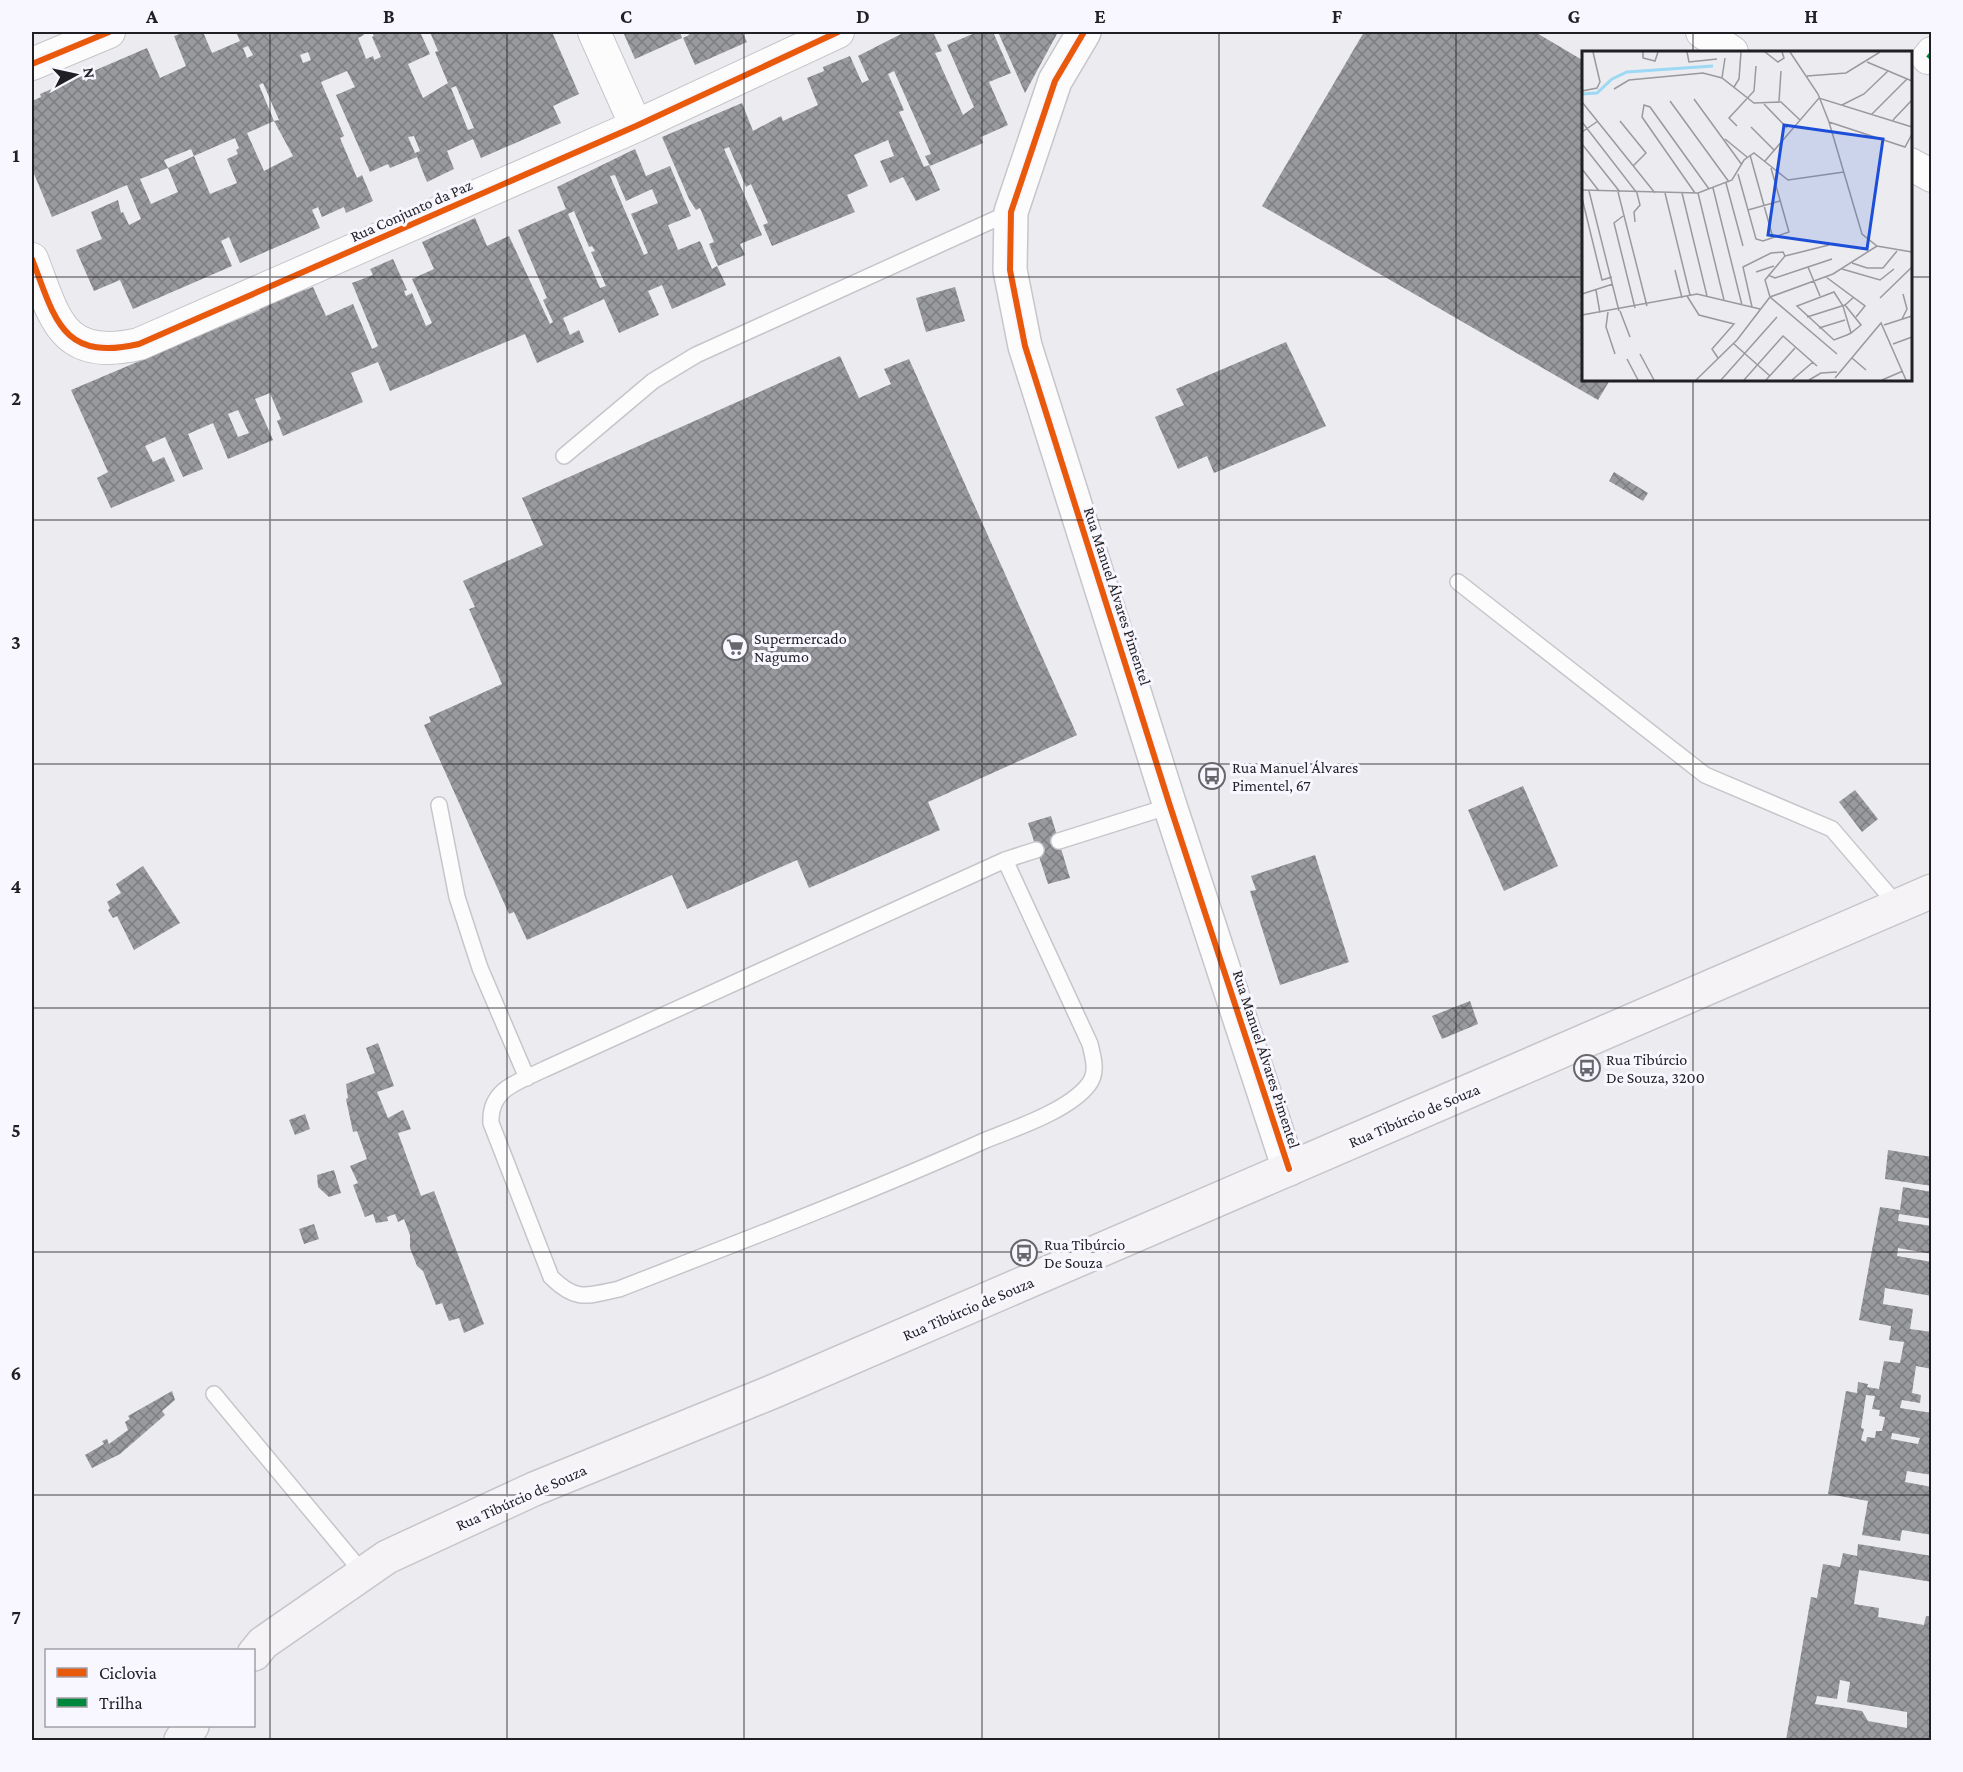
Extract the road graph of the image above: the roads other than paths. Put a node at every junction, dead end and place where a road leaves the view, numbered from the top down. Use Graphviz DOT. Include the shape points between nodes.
graph roads {
  1 [pos="109,32"];
  2 [pos="594,32"];
  3 [pos="838,32"];
  4 [pos="1084,32"];
  5 [pos="1702,32"];
  6 [pos="1730,51"];
  7 [pos="32,64"];
  8 [pos="636,126"];
  9 [pos="1912,165"];
  10 [pos="1932,176"];
  11 [pos="1011,212"];
  12 [pos="32,259"];
  13 [pos="564,456"];
  14 [pos="1458,582"];
  15 [pos="439,805"];
  16 [pos="1170,806"];
  17 [pos="1059,842"];
  18 [pos="1036,850"];
  19 [pos="1005,860"];
  20 [pos="1932,891"];
  21 [pos="1898,906"];
  22 [pos="527,1078"];
  23 [pos="1289,1169"];
  24 [pos="214,1394"];
  25 [pos="363,1574"];
  26 [pos="255,1653"];
  27 [pos="191,1727"];
  28 [pos="181,1740"];
  1 -- 7 [label="street"];
  2 -- 8 [label="street"];
  3 -- 8 [label="street, Rua Conjunto da Paz"];
  4 -- 11 [label="street, Rua Manuel Álvares Pimentel" via="1055,81"];
  5 -- 6 [label="street"];
  8 -- 12 [label="street, Rua Conjunto da Paz" via="139,344 115,350 94,348 58,327"];
  9 -- 10 [label="street"];
  11 -- 13 [label="lane" via="696,355 653,381"];
  11 -- 16 [label="street, Rua Manuel Álvares Pimentel" via="1010,270 1025,346"];
  14 -- 21 [label="lane" via="1705,775 1832,829"];
  15 -- 22 [label="lane" via="457,897 470,938"];
  16 -- 17 [label="lane"];
  16 -- 23 [label="street, Rua Manuel Álvares Pimentel"];
  18 -- 19 [label="lane"];
  19 -- 22 [label="lane"];
  19 -- 22 [label="lane" via="1090,1044 1095,1066 1090,1082 1076,1097 1031,1121 790,1222 620,1288 589,1296 567,1293 551,1277 490,1123 490,1108 496,1096"];
  20 -- 21 [label="main road, Rua Tibúrcio de Souza"];
  21 -- 23 [label="main road, Rua Tibúrcio de Souza"];
  23 -- 25 [label="main road, Rua Tibúrcio de Souza" via="772,1392 534,1489 387,1557"];
  24 -- 25 [label="lane"];
  25 -- 26 [label="main road, Rua Tibúrcio de Souza" via="262,1643"];
  27 -- 28 [label="main road"];
}
